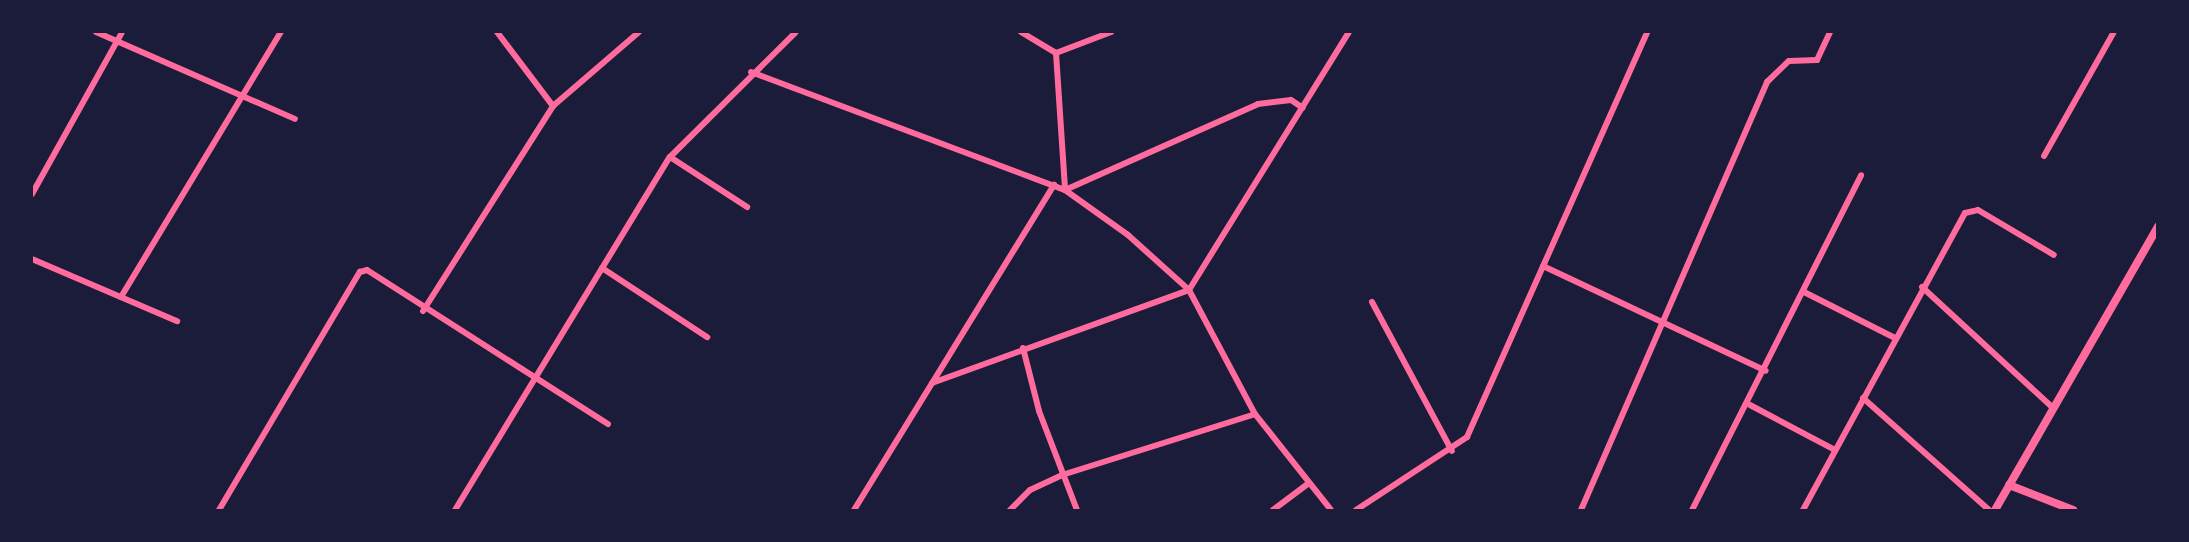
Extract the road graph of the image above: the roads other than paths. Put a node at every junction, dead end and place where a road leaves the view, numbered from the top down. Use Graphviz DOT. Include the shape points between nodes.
graph roads {
  1 [pos="96,32"];
  2 [pos="122,32"];
  3 [pos="281,32"];
  4 [pos="497,32"];
  5 [pos="639,32"];
  6 [pos="796,32"];
  7 [pos="1021,32"];
  8 [pos="1111,32"];
  9 [pos="1349,32"];
  10 [pos="1647,32"];
  11 [pos="1830,32"];
  12 [pos="2114,32"];
  13 [pos="116,41"];
  14 [pos="1056,53"];
  15 [pos="751,72"];
  16 [pos="243,98"];
  17 [pos="553,106"];
  18 [pos="1303,108"];
  19 [pos="295,119"];
  20 [pos="2044,156"];
  21 [pos="670,157"];
  22 [pos="1861,175"];
  23 [pos="1054,185"];
  24 [pos="1065,190"];
  25 [pos="32,194"];
  26 [pos="747,207"];
  27 [pos="2158,226"];
  28 [pos="2054,255"];
  29 [pos="32,259"];
  30 [pos="1543,266"];
  31 [pos="602,268"];
  32 [pos="1922,287"];
  33 [pos="1189,289"];
  34 [pos="1804,292"];
  35 [pos="121,297"];
  36 [pos="1372,302"];
  37 [pos="423,311"];
  38 [pos="177,321"];
  39 [pos="1662,321"];
  40 [pos="707,337"];
  41 [pos="1895,338"];
  42 [pos="1023,348"];
  43 [pos="1766,371"];
  44 [pos="532,379"];
  45 [pos="932,383"];
  46 [pos="1863,398"];
  47 [pos="1750,405"];
  48 [pos="2053,408"];
  49 [pos="1255,414"];
  50 [pos="608,424"];
  51 [pos="1835,450"];
  52 [pos="1452,451"];
  53 [pos="1062,475"];
  54 [pos="1309,483"];
  55 [pos="2009,485"];
  56 [pos="219,510"];
  57 [pos="455,510"];
  58 [pos="854,510"];
  59 [pos="1010,510"];
  60 [pos="1077,510"];
  61 [pos="1273,510"];
  62 [pos="1331,510"];
  63 [pos="1356,510"];
  64 [pos="1581,510"];
  65 [pos="1692,510"];
  66 [pos="1803,510"];
  67 [pos="1989,510"];
  68 [pos="1994,510"];
  69 [pos="2073,510"];
  1 -- 13 [label="street"];
  2 -- 13 [label="street"];
  3 -- 16 [label="street"];
  4 -- 17 [label="street"];
  5 -- 17 [label="street"];
  6 -- 15 [label="street"];
  7 -- 14 [label="street"];
  8 -- 14 [label="street"];
  9 -- 18 [label="street"];
  10 -- 30 [label="street"];
  11 -- 39 [label="street" via="1818,60 1789,61 1767,82"];
  12 -- 20 [label="street"];
  13 -- 16 [label="street"];
  13 -- 25 [label="street"];
  14 -- 24 [label="street"];
  15 -- 21 [label="street"];
  15 -- 23 [label="street"];
  16 -- 19 [label="street"];
  16 -- 35 [label="street"];
  17 -- 37 [label="street"];
  18 -- 24 [label="street" via="1291,100 1258,104"];
  18 -- 33 [label="street"];
  21 -- 26 [label="street"];
  21 -- 31 [label="street"];
  22 -- 34 [label="street"];
  23 -- 24 [label="street"];
  23 -- 45 [label="street"];
  24 -- 33 [label="street"];
  27 -- 48 [label="street"];
  28 -- 32 [label="street" via="1971,209"];
  29 -- 35 [label="street"];
  30 -- 39 [label="street"];
  30 -- 52 [label="street" via="1466,437"];
  31 -- 40 [label="street"];
  31 -- 44 [label="street"];
  32 -- 41 [label="street"];
  32 -- 48 [label="street"];
  33 -- 42 [label="street"];
  33 -- 49 [label="street"];
  34 -- 41 [label="street"];
  34 -- 43 [label="street"];
  35 -- 38 [label="street"];
  36 -- 52 [label="street"];
  37 -- 44 [label="street"];
  37 -- 56 [label="street" via="375,271 360,272"];
  39 -- 43 [label="street"];
  39 -- 64 [label="street"];
  41 -- 46 [label="street"];
  42 -- 45 [label="street"];
  42 -- 53 [label="street"];
  43 -- 47 [label="street"];
  44 -- 50 [label="street"];
  44 -- 57 [label="street"];
  45 -- 58 [label="street"];
  46 -- 51 [label="street"];
  46 -- 67 [label="street"];
  47 -- 51 [label="street"];
  47 -- 65 [label="street"];
  48 -- 55 [label="street"];
  49 -- 53 [label="street"];
  49 -- 54 [label="street"];
  51 -- 66 [label="street"];
  52 -- 63 [label="street"];
  53 -- 59 [label="street" via="1030,490"];
  53 -- 60 [label="street"];
  54 -- 61 [label="street"];
  54 -- 62 [label="street"];
  55 -- 68 [label="street"];
  55 -- 69 [label="street"];
}
